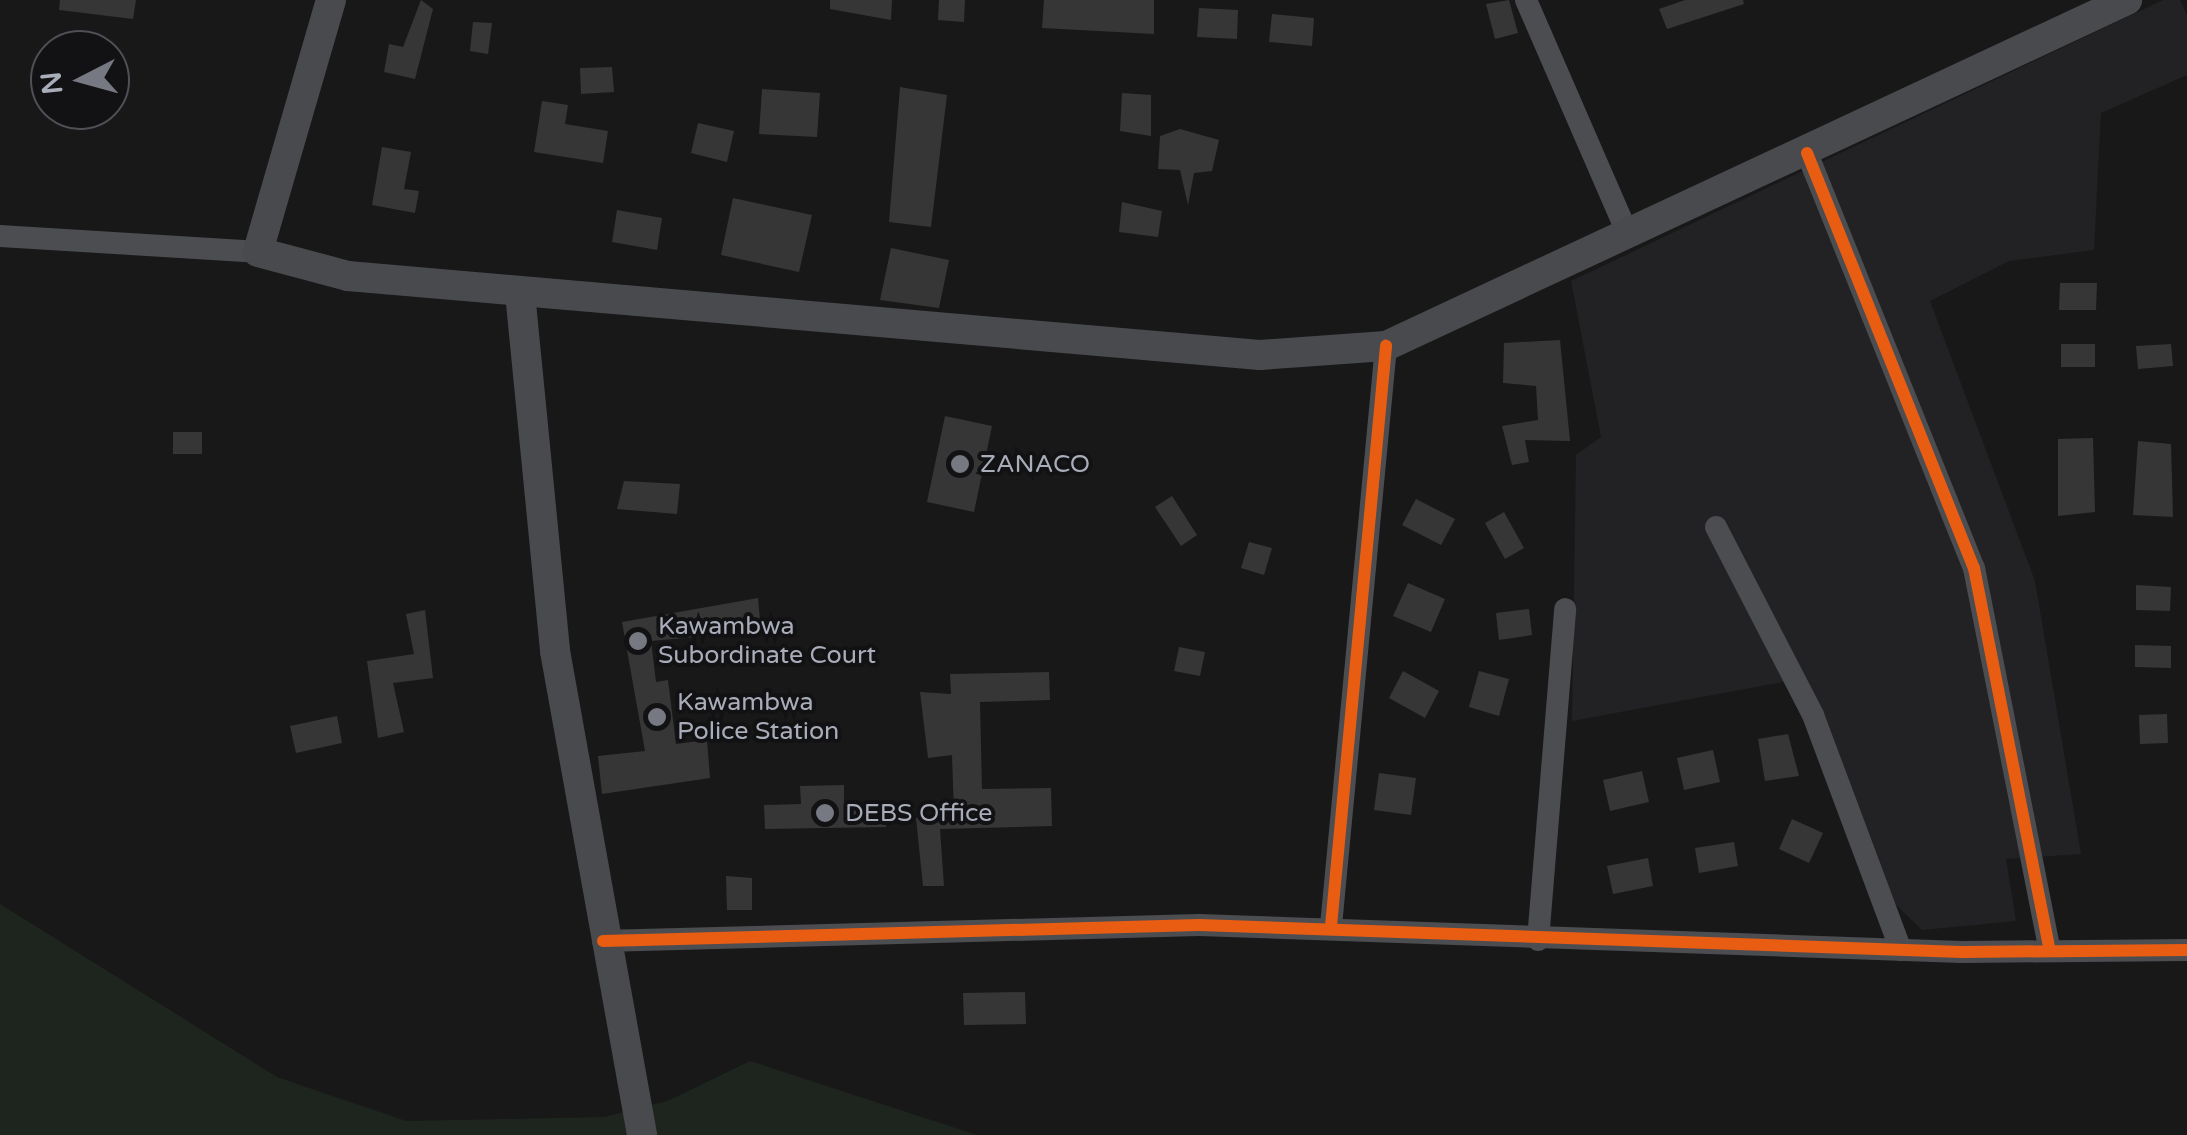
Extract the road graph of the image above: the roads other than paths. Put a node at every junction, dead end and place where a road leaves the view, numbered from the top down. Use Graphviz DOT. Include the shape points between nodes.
graph roads {
  1 [pos="331,0"];
  2 [pos="1526,0"];
  3 [pos="2127,0"];
  4 [pos="1807,154"];
  5 [pos="0,236"];
  6 [pos="1628,236"];
  7 [pos="258,252"];
  8 [pos="520,293"];
  9 [pos="1386,346"];
  10 [pos="1716,528"];
  11 [pos="1566,609"];
  12 [pos="1331,926"];
  13 [pos="603,940"];
  14 [pos="1538,940"];
  15 [pos="2049,948"];
  16 [pos="1901,950"];
  17 [pos="2187,950"];
  18 [pos="642,1135"];
  1 -- 7 [label="main road"];
  2 -- 6 [label="street"];
  3 -- 4 [label="main road" via="2040,35"];
  4 -- 6 [label="main road"];
  4 -- 15 [label="street" via="1974,568"];
  5 -- 7 [label="street"];
  6 -- 9 [label="main road"];
  7 -- 8 [label="main road" via="348,276"];
  8 -- 9 [label="main road" via="1128,349 1260,356"];
  8 -- 13 [label="main road" via="555,651"];
  9 -- 12 [label="street"];
  10 -- 16 [label="street" via="1813,715"];
  11 -- 14 [label="street"];
  12 -- 13 [label="street"];
  12 -- 14 [label="street"];
  13 -- 18 [label="main road"];
  14 -- 16 [label="street"];
  15 -- 16 [label="street"];
  15 -- 17 [label="street"];
}
